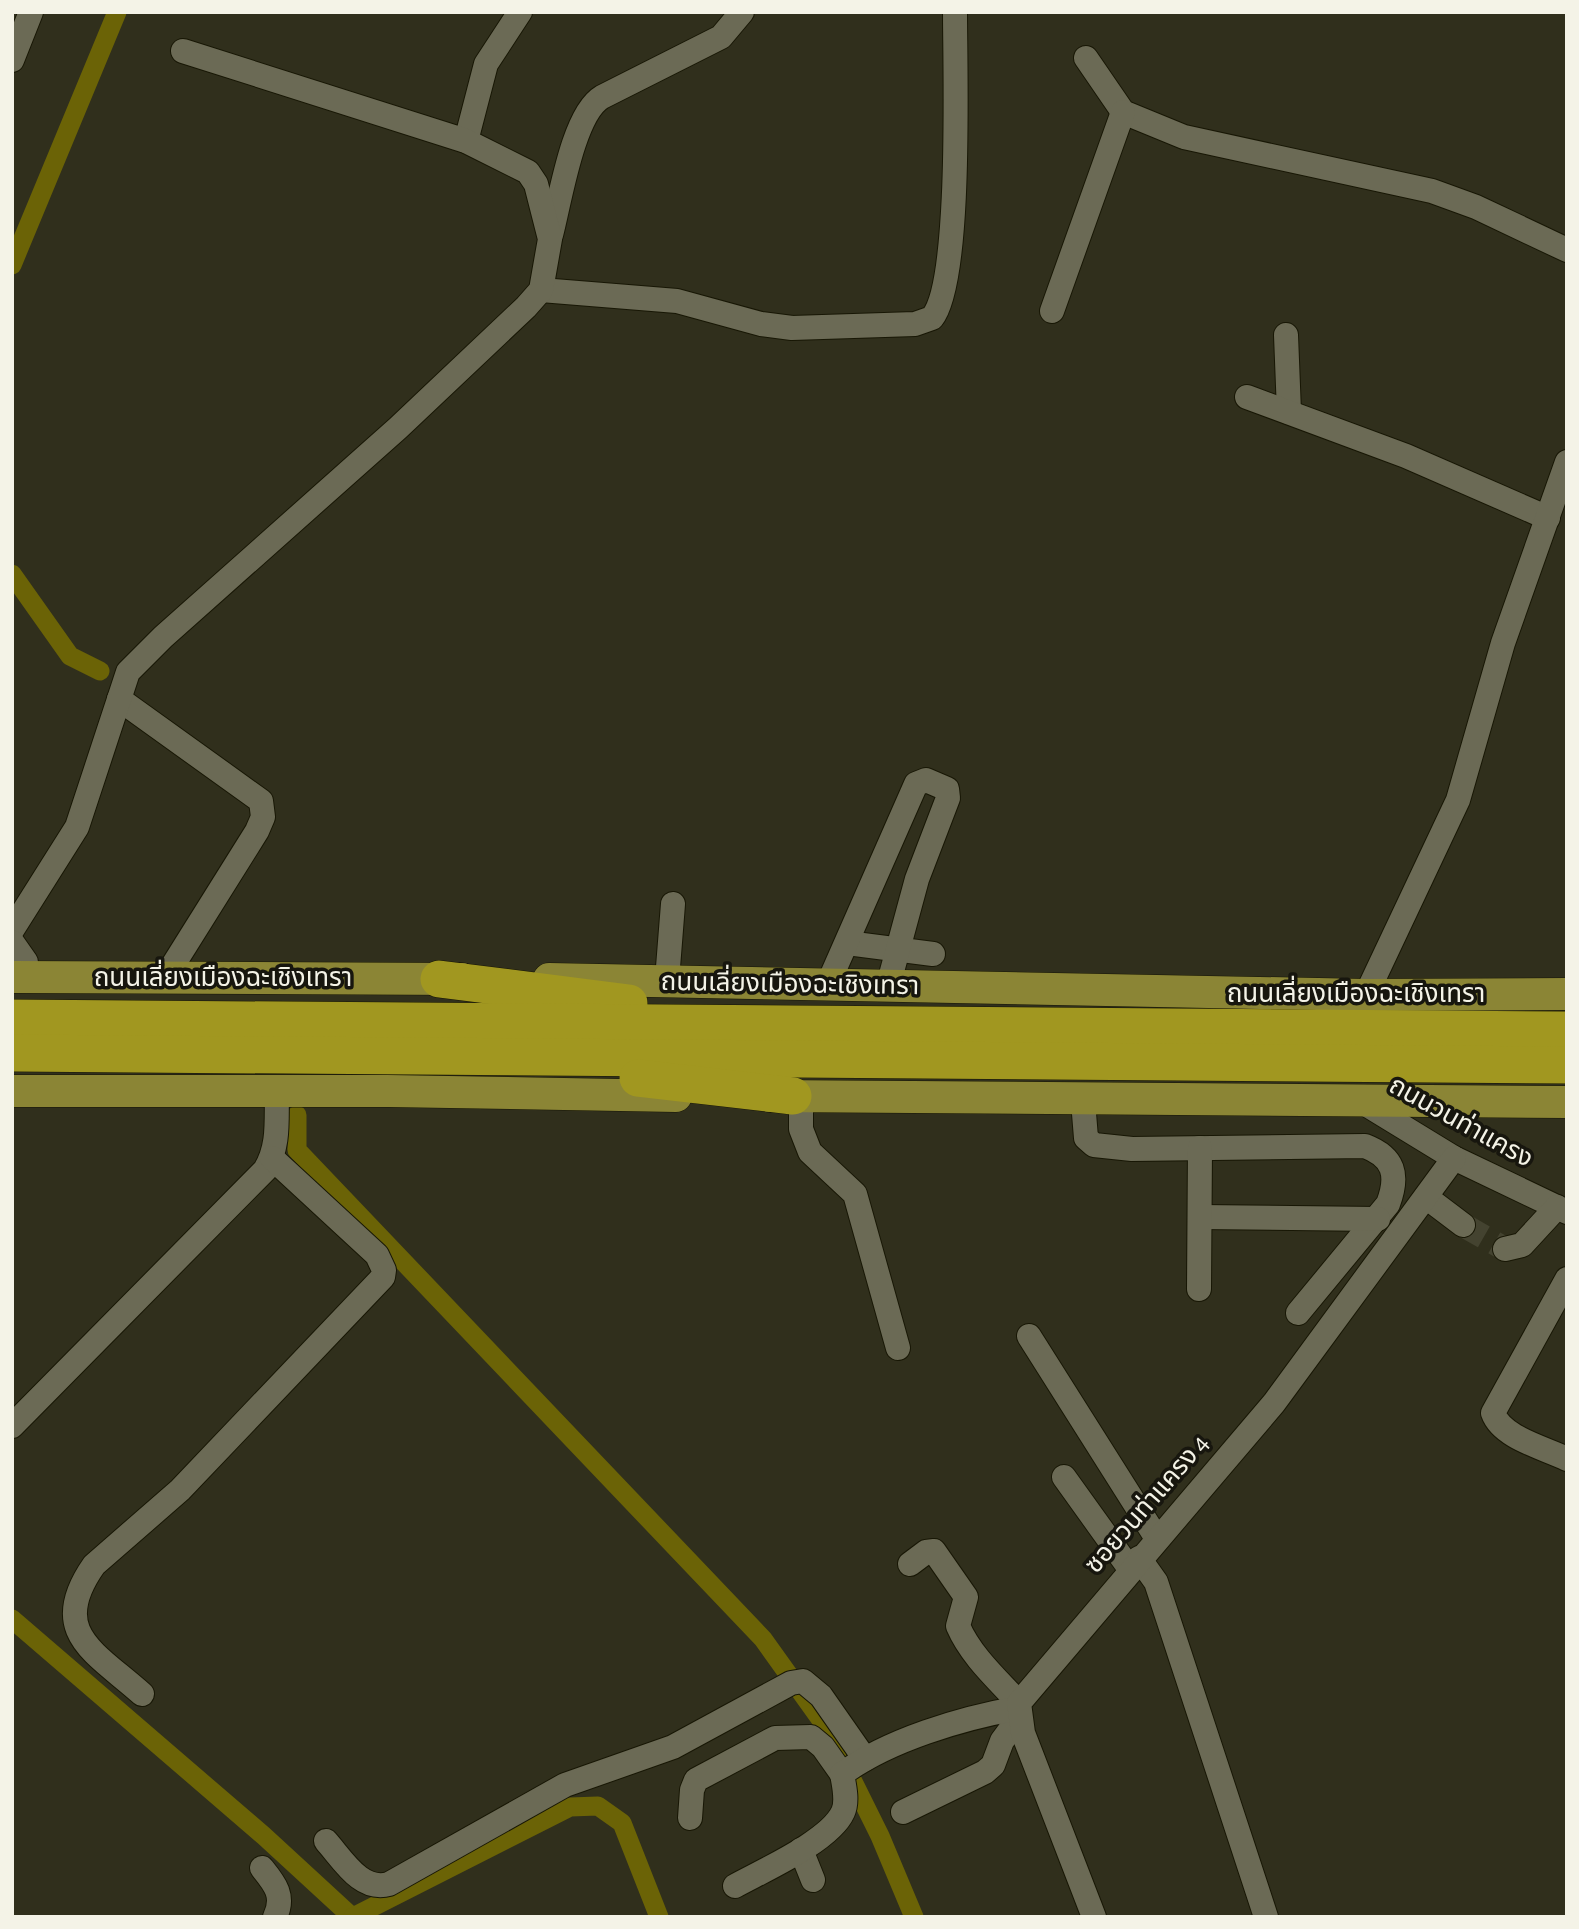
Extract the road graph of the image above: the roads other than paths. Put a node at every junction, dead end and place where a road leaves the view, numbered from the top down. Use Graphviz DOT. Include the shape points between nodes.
graph roads {
  1 [pos="31,12"];
  2 [pos="520,12"];
  3 [pos="741,12"];
  4 [pos="955,12"];
  5 [pos="183,51"];
  6 [pos="1086,58"];
  7 [pos="12,60"];
  8 [pos="1123,113"];
  9 [pos="466,141"];
  10 [pos="550,239"];
  11 [pos="1567,250"];
  12 [pos="541,290"];
  13 [pos="1052,311"];
  14 [pos="1286,335"];
  15 [pos="1247,397"];
  16 [pos="1289,412"];
  17 [pos="1567,462"];
  18 [pos="1556,510"];
  19 [pos="119,699"];
  20 [pos="673,904"];
  21 [pos="12,930"];
  22 [pos="12,942"];
  23 [pos="847,943"];
  24 [pos="897,951"];
  25 [pos="933,954"];
  26 [pos="19,977"];
  27 [pos="165,978"];
  28 [pos="439,979"];
  29 [pos="667,980"];
  30 [pos="828,984"];
  31 [pos="888,986"];
  32 [pos="1366,995"];
  33 [pos="1567,995"];
  34 [pos="12,1018"];
  35 [pos="794,1024"];
  36 [pos="1567,1030"];
  37 [pos="12,1053"];
  38 [pos="453,1056"];
  39 [pos="1567,1065"];
  40 [pos="12,1091"];
  41 [pos="277,1091"];
  42 [pos="797,1096"];
  43 [pos="1083,1101"];
  44 [pos="1567,1102"];
  45 [pos="1364,1103"];
  46 [pos="1200,1148"];
  47 [pos="272,1158"];
  48 [pos="1454,1158"];
  49 [pos="1426,1197"];
  50 [pos="1562,1209"];
  51 [pos="1200,1217"];
  52 [pos="1378,1219"];
  53 [pos="1463,1225"];
  54 [pos="1505,1249"];
  55 [pos="1567,1279"];
  56 [pos="1199,1289"];
  57 [pos="1561,1306"];
  58 [pos="1298,1313"];
  59 [pos="1029,1336"];
  60 [pos="898,1348"];
  61 [pos="12,1426"];
  62 [pos="1567,1458"];
  63 [pos="1063,1477"];
  64 [pos="1156,1538"];
  65 [pos="910,1564"];
  66 [pos="1135,1564"];
  67 [pos="142,1694"];
  68 [pos="1019,1709"];
  69 [pos="865,1759"];
  70 [pos="842,1774"];
  71 [pos="903,1812"];
  72 [pos="690,1818"];
  73 [pos="326,1842"];
  74 [pos="801,1850"];
  75 [pos="262,1868"];
  76 [pos="813,1880"];
  77 [pos="735,1886"];
  78 [pos="275,1917"];
  79 [pos="1094,1917"];
  80 [pos="1266,1917"];
  1 -- 7 [label="street"];
  2 -- 9 [label="street" via="484,71"];
  3 -- 10 [label="street" via="721,37 590,107"];
  4 -- 12 [label="street" via="954,199 944,294 932,318 915,324 792,328 751,322 677,300"];
  5 -- 9 [label="street"];
  6 -- 8 [label="street"];
  8 -- 11 [label="street" via="1184,137 1432,191"];
  8 -- 13 [label="street"];
  9 -- 10 [label="street" via="519,166 533,178"];
  10 -- 12 [label="street"];
  12 -- 19 [label="street" via="398,428 139,659 128,672"];
  14 -- 16 [label="street"];
  15 -- 16 [label="street"];
  16 -- 18 [label="street"];
  17 -- 18 [label="street"];
  18 -- 32 [label="street" via="1503,643 1458,800"];
  19 -- 21 [label="street" via="77,827"];
  19 -- 27 [label="street" via="232,778 261,801 263,809 257,831"];
  20 -- 29 [label="street"];
  22 -- 26 [label="street" via="26,962"];
  23 -- 24 [label="street"];
  23 -- 24 [label="street" via="916,783 926,780 947,789 948,798 917,879"];
  23 -- 30 [label="street"];
  24 -- 25 [label="street"];
  24 -- 31 [label="street"];
  26 -- 27 [label="main road, ถนนเลี่ยงเมืองฉะเชิงเทรา"];
  27 -- 28 [label="main road, ถนนเลี่ยงเมืองฉะเชิงเทรา"];
  28 -- 29 [label="main road, ถนนเลี่ยงเมืองฉะเชิงเทรา"];
  28 -- 35 [label="highway"];
  29 -- 30 [label="main road, ถนนเลี่ยงเมืองฉะเชิงเทรา"];
  30 -- 31 [label="main road, ถนนเลี่ยงเมืองฉะเชิงเทรา"];
  31 -- 32 [label="main road, ถนนเลี่ยงเมืองฉะเชิงเทรา"];
  32 -- 33 [label="main road, ถนนเลี่ยงเมืองฉะเชิงเทรา"];
  34 -- 35 [label="highway, ถนนเลี่ยงเมืองฉะเชิงเทรา"];
  35 -- 36 [label="highway, ถนนเลี่ยงเมืองฉะเชิงเทรา"];
  37 -- 38 [label="highway"];
  38 -- 39 [label="highway"];
  38 -- 42 [label="highway"];
  40 -- 41 [label="main road"];
  41 -- 42 [label="main road"];
  41 -- 47 [label="street" via="278,1136"];
  42 -- 43 [label="main road"];
  42 -- 60 [label="street" via="801,1129 810,1152 855,1194"];
  43 -- 45 [label="main road"];
  43 -- 46 [label="street" via="1086,1138 1094,1145"];
  44 -- 45 [label="main road"];
  45 -- 48 [label="street, ถนนวนท่าแครง"];
  46 -- 51 [label="street"];
  46 -- 52 [label="street" via="1365,1146 1381,1152 1389,1160 1393,1191"];
  47 -- 61 [label="street"];
  47 -- 67 [label="street" via="377,1255 383,1277 180,1490 94,1565 86,1578 74,1626 86,1644"];
  48 -- 49 [label="street, ซอยวนท่าแครง 4"];
  48 -- 50 [label="street, ถนนวนท่าแครง"];
  49 -- 53 [label="street"];
  49 -- 64 [label="street, ซอยวนท่าแครง 4" via="1274,1403"];
  50 -- 54 [label="street" via="1522,1245"];
  51 -- 52 [label="street"];
  51 -- 56 [label="street"];
  52 -- 58 [label="street"];
  55 -- 57 [label="street"];
  57 -- 62 [label="street" via="1493,1413 1496,1422 1514,1434"];
  59 -- 64 [label="street"];
  63 -- 66 [label="street"];
  64 -- 66 [label="street, ซอยวนท่าแครง 4"];
  65 -- 68 [label="street" via="934,1551 966,1597 958,1626 962,1635"];
  66 -- 68 [label="street, ซอยวนท่าแครง 4"];
  66 -- 80 [label="street" via="1160,1595"];
  68 -- 69 [label="street" via="946,1727"];
  68 -- 71 [label="street, ซอยวนท่าแครง 4" via="993,1765"];
  68 -- 79 [label="street"];
  69 -- 70 [label="street"];
  69 -- 73 [label="street" via="821,1696 803,1681 791,1683 673,1747 565,1784 389,1884 370,1886"];
  70 -- 72 [label="street" via="811,1737 775,1738 696,1780"];
  70 -- 74 [label="street" via="842,1813"];
  74 -- 76 [label="street"];
  74 -- 77 [label="street"];
  75 -- 78 [label="street" via="280,1894"];
}
